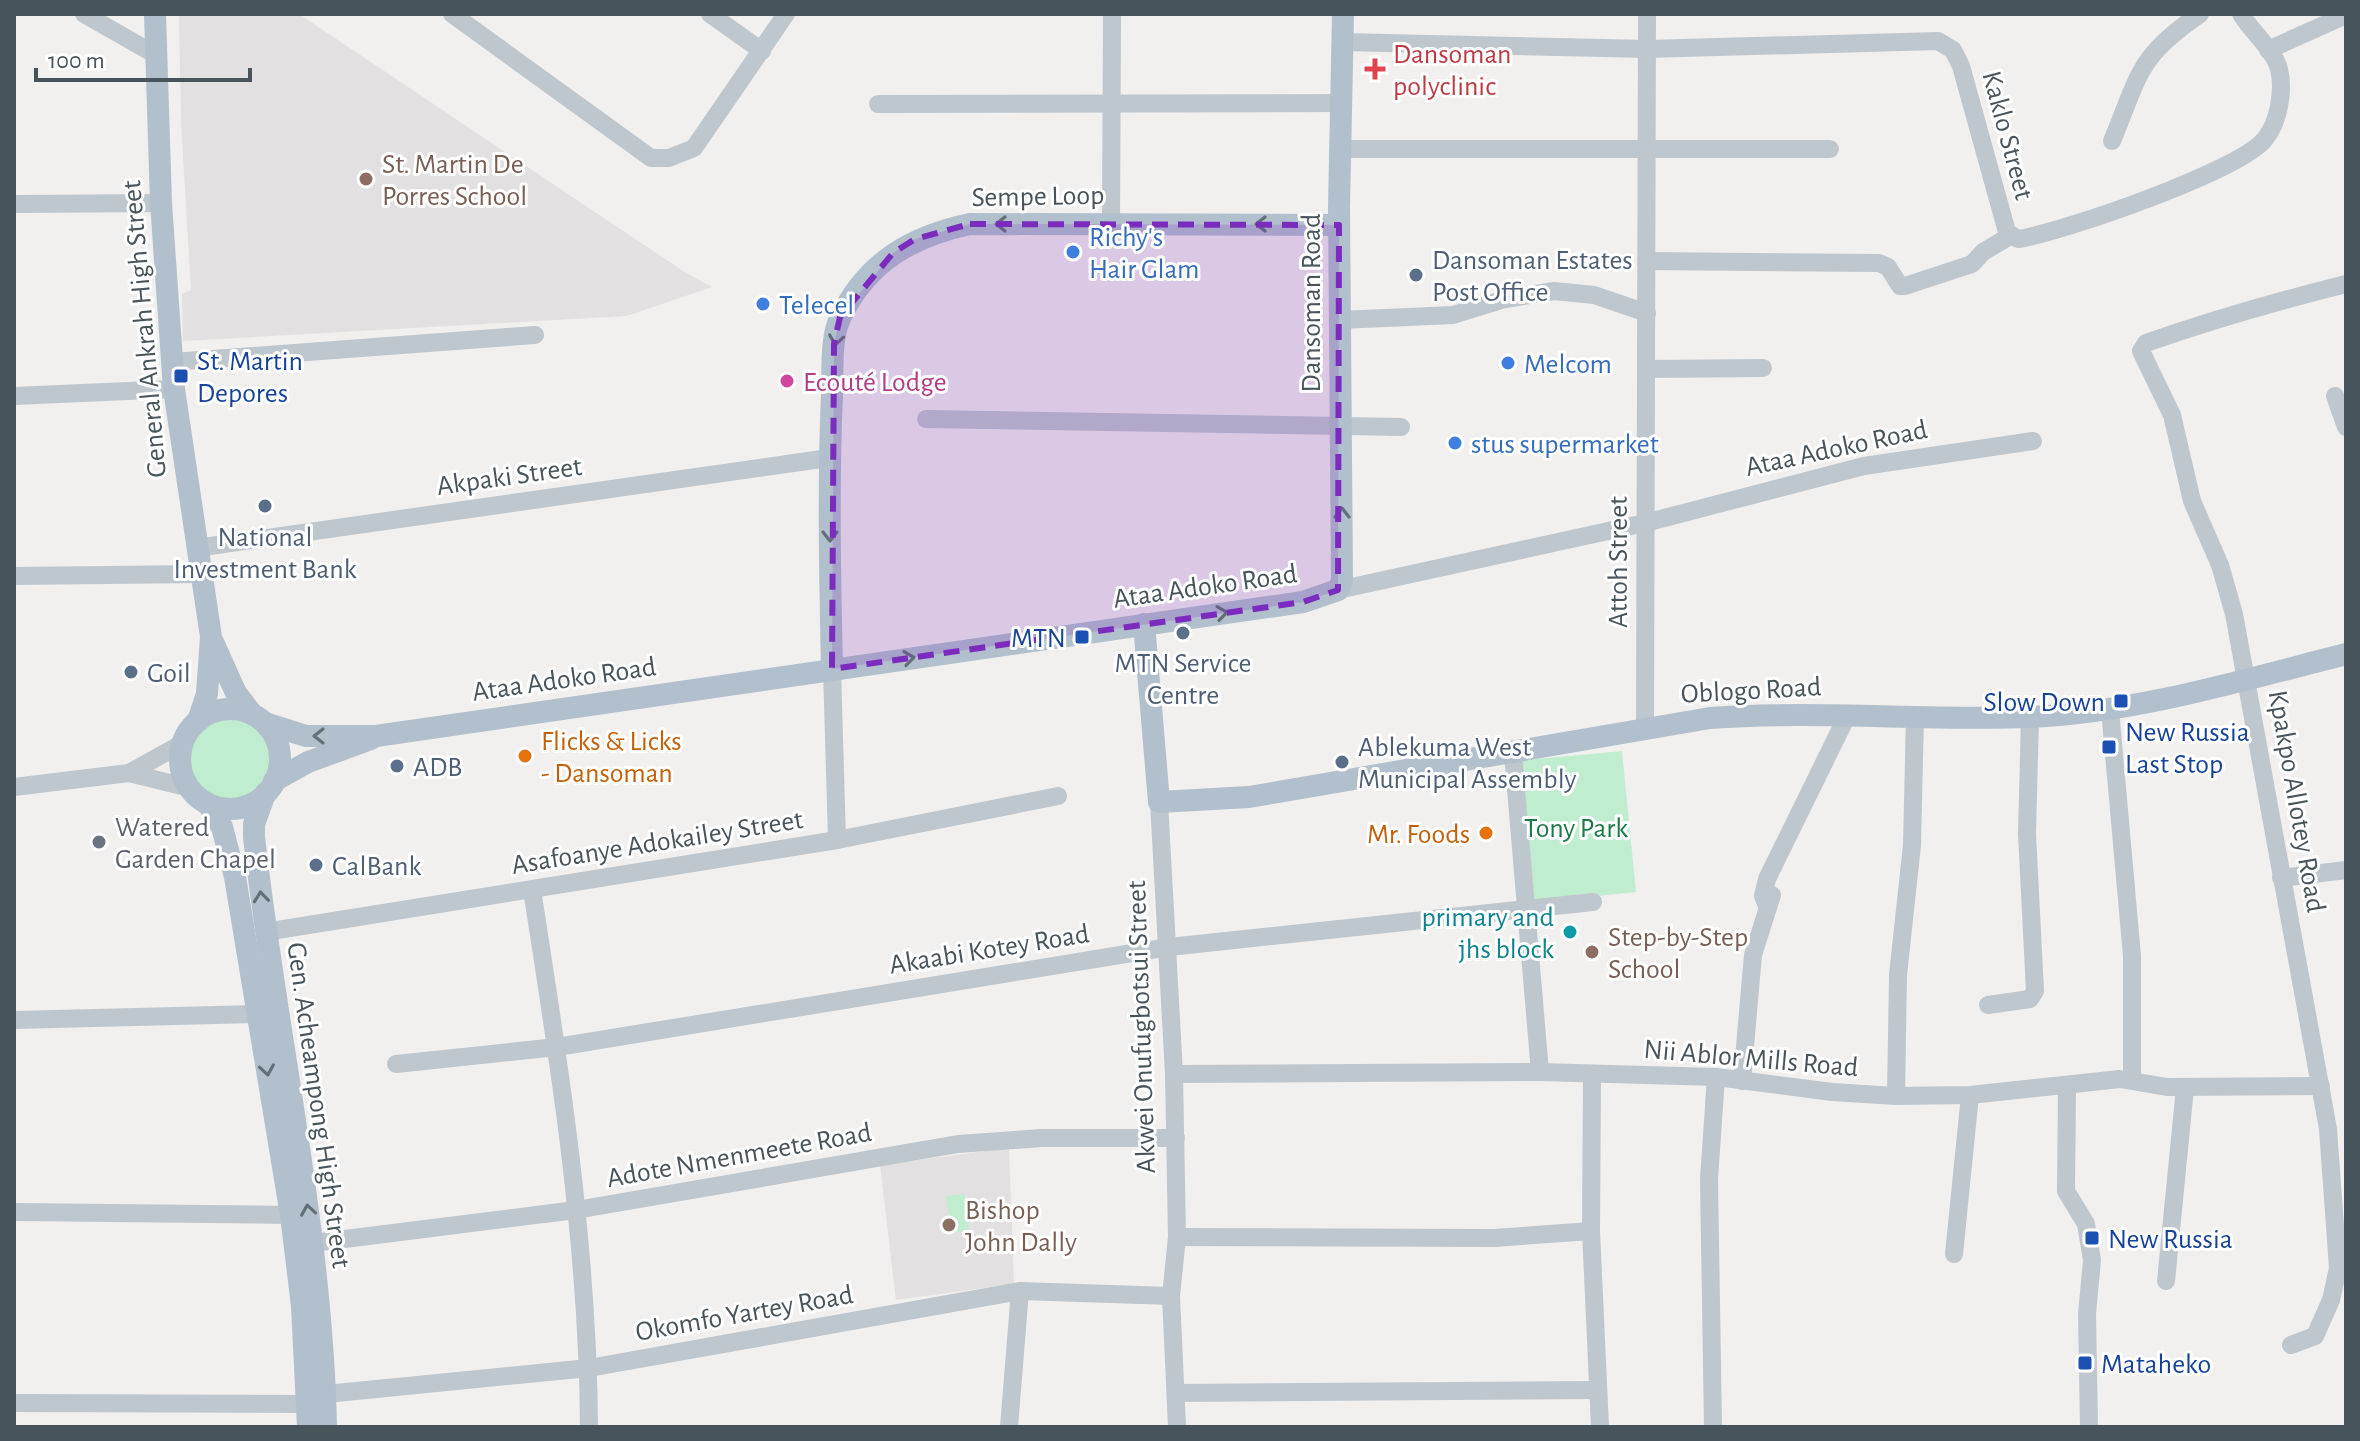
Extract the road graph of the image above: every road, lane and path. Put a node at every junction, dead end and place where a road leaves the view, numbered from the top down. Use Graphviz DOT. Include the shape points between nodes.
graph roads {
  1 [pos="84,14"];
  2 [pos="155,14"];
  3 [pos="452,14"];
  4 [pos="710,14"];
  5 [pos="786,14"];
  6 [pos="1112,14"];
  7 [pos="1343,14"];
  8 [pos="1647,14"];
  9 [pos="2200,14"];
  10 [pos="2241,14"];
  11 [pos="2346,15"];
  12 [pos="1343,42"];
  13 [pos="1647,49"];
  14 [pos="2268,50"];
  15 [pos="762,51"];
  16 [pos="156,55"];
  17 [pos="1109,102"];
  18 [pos="1342,103"];
  19 [pos="878,104"];
  20 [pos="2112,141"];
  21 [pos="1342,149"];
  22 [pos="1830,149"];
  23 [pos="1647,150"];
  24 [pos="161,203"];
  25 [pos="14,204"];
  26 [pos="1111,223"];
  27 [pos="1339,225"];
  28 [pos="2010,236"];
  29 [pos="1647,261"];
  30 [pos="2346,284"];
  31 [pos="1647,313"];
  32 [pos="1340,320"];
  33 [pos="535,335"];
  34 [pos="172,362"];
  35 [pos="1763,368"];
  36 [pos="1647,369"];
  37 [pos="174,389"];
  38 [pos="14,396"];
  39 [pos="2335,396"];
  40 [pos="926,419"];
  41 [pos="1341,425"];
  42 [pos="1401,427"];
  43 [pos="2346,427"];
  44 [pos="2033,441"];
  45 [pos="829,458"];
  46 [pos="1645,523"];
  47 [pos="196,548"];
  48 [pos="200,574"];
  49 [pos="14,576"];
  50 [pos="1338,590"];
  51 [pos="1144,624"];
  52 [pos="211,637"];
  53 [pos="2346,654"];
  54 [pos="832,669"];
  55 [pos="2249,678"];
  56 [pos="2110,709"];
  57 [pos="1848,714"];
  58 [pos="1915,716"];
  59 [pos="2030,717"];
  60 [pos="258,719"];
  61 [pos="198,721"];
  62 [pos="1645,727"];
  63 [pos="376,736"];
  64 [pos="183,743"];
  65 [pos="1513,754"];
  66 [pos="129,773"];
  67 [pos="14,787"];
  68 [pos="190,788"];
  69 [pos="270,788"];
  70 [pos="1058,796"];
  71 [pos="1159,802"];
  72 [pos="208,804"];
  73 [pos="837,840"];
  74 [pos="2346,870"];
  75 [pos="2281,878"];
  76 [pos="532,890"];
  77 [pos="1593,902"];
  78 [pos="1523,910"];
  79 [pos="265,932"];
  80 [pos="1169,947"];
  81 [pos="1988,1005"];
  82 [pos="258,1014"];
  83 [pos="14,1020"];
  84 [pos="557,1047"];
  85 [pos="396,1064"];
  86 [pos="1540,1072"];
  87 [pos="1174,1074"];
  88 [pos="1592,1074"];
  89 [pos="1716,1077"];
  90 [pos="2132,1080"];
  91 [pos="1742,1081"];
  92 [pos="2321,1086"];
  93 [pos="2067,1087"];
  94 [pos="2185,1088"];
  95 [pos="1970,1095"];
  96 [pos="1896,1096"];
  97 [pos="1176,1138"];
  98 [pos="576,1210"];
  99 [pos="14,1212"];
  100 [pos="291,1215"];
  101 [pos="1591,1231"];
  102 [pos="1177,1237"];
  103 [pos="313,1243"];
  104 [pos="1954,1254"];
  105 [pos="2342,1269"];
  106 [pos="2166,1281"];
  107 [pos="1020,1291"];
  108 [pos="1171,1296"];
  109 [pos="2291,1345"];
  110 [pos="589,1368"];
  111 [pos="1596,1390"];
  112 [pos="1177,1393"];
  113 [pos="317,1399"];
  114 [pos="14,1403"];
  115 [pos="308,1427"];
  116 [pos="326,1427"];
  117 [pos="589,1427"];
  118 [pos="1009,1427"];
  119 [pos="1177,1427"];
  120 [pos="1600,1427"];
  121 [pos="1713,1427"];
  122 [pos="2089,1427"];
  1 -- 16 [label="street"];
  2 -- 16 [label="main road, General Ankrah High Street"];
  3 -- 15 [label="street" via="651,158 669,158 694,148"];
  4 -- 15 [label="street"];
  5 -- 15 [label="street"];
  6 -- 17 [label="street"];
  7 -- 12 [label="main road, Dansoman Road"];
  8 -- 13 [label="street, Attoh Street"];
  9 -- 20 [label="street" via="2167,37 2144,62"];
  10 -- 14 [label="street"];
  11 -- 14 [label="street"];
  12 -- 13 [label="street, Kaklo Street"];
  12 -- 18 [label="main road, Dansoman Road"];
  13 -- 23 [label="street, Attoh Street"];
  13 -- 28 [label="street, Kaklo Street" via="1938,41 1953,50 1961,66"];
  14 -- 28 [label="street, Kaklo Street" via="2279,68 2278,113 2264,141 2251,152 2141,200 2029,237"];
  16 -- 24 [label="main road, General Ankrah High Street"];
  17 -- 18 [label="street"];
  17 -- 19 [label="street"];
  17 -- 26 [label="street"];
  18 -- 21 [label="main road, Dansoman Road"];
  21 -- 23 [label="street"];
  21 -- 27 [label="main road, Dansoman Road"];
  22 -- 23 [label="street"];
  23 -- 29 [label="street, Attoh Street"];
  24 -- 25 [label="street"];
  24 -- 34 [label="main road, General Ankrah High Street"];
  27 -- 26 [label="main road, Sempe Loop, one-way"];
  26 -- 45 [label="main road, Sempe Loop, one-way" via="970,224 915,239 893,253 840,317"];
  27 -- 32 [label="main road, Dansoman Road"];
  28 -- 29 [label="street" via="1972,264 1905,286 1879,263"];
  29 -- 31 [label="street, Attoh Street"];
  30 -- 55 [label="street, Kpakpo Allotey Road" via="2166,336 2146,343 2141,351 2172,415 2192,501 2220,565"];
  31 -- 32 [label="street" via="1594,295 1554,291 1453,315"];
  31 -- 36 [label="street, Attoh Street"];
  32 -- 41 [label="main road, Dansoman Road"];
  33 -- 34 [label="street"];
  34 -- 37 [label="main road, General Ankrah High Street"];
  35 -- 36 [label="street"];
  36 -- 46 [label="street, Attoh Street"];
  37 -- 38 [label="street"];
  37 -- 47 [label="main road, General Ankrah High Street"];
  39 -- 43 [label="street"];
  40 -- 41 [label="street"];
  41 -- 42 [label="street"];
  50 -- 41 [label="main road, Dansoman Road, one-way"];
  44 -- 46 [label="street, Ataa Adoko Road" via="1864,466"];
  45 -- 47 [label="street, Akpaki Street"];
  45 -- 54 [label="main road, Sempe Loop, one-way"];
  46 -- 50 [label="street, Ataa Adoko Road"];
  46 -- 62 [label="street, Attoh Street"];
  47 -- 48 [label="main road, General Ankrah High Street"];
  48 -- 49 [label="street"];
  48 -- 52 [label="main road, General Ankrah High Street"];
  51 -- 50 [label="main road, Ataa Adoko Road, one-way" via="1303,602"];
  54 -- 51 [label="main road, Ataa Adoko Road, one-way"];
  51 -- 71 [label="main road, Akwei Onufugbotsui Street"];
  52 -- 60 [label="main road, General Ankrah High Street" via="236,693"];
  52 -- 61 [label="main road, General Ankrah High Street" via="207,694"];
  53 -- 55 [label="main road, Oblogo Road"];
  54 -- 63 [label="main road, Ataa Adoko Road"];
  54 -- 73 [label="street"];
  55 -- 56 [label="main road, Oblogo Road"];
  55 -- 75 [label="street, Kpakpo Allotey Road"];
  56 -- 59 [label="main road, Oblogo Road"];
  56 -- 90 [label="street" via="2132,956"];
  57 -- 58 [label="main road, Oblogo Road"];
  57 -- 62 [label="main road, Oblogo Road" via="1734,716"];
  57 -- 91 [label="street" via="1767,879 1763,896 1770,899 1748,987"];
  58 -- 59 [label="main road, Oblogo Road"];
  58 -- 96 [label="street" via="1912,845 1898,975"];
  59 -- 81 [label="street" via="2027,834 2035,991 2021,1002"];
  60 -- 61 [label="main road" via="220,710"];
  63 -- 60 [label="main road, Ataa Adoko Road, one-way" via="306,736"];
  60 -- 69 [label="main road" via="279,751"];
  61 -- 64 [label="main road"];
  62 -- 65 [label="main road, Oblogo Road"];
  63 -- 69 [label="main road, Ataa Adoko Road" via="308,762"];
  64 -- 66 [label="street"];
  64 -- 68 [label="main road" via="181,769"];
  65 -- 71 [label="main road, Oblogo Road" via="1249,797"];
  65 -- 78 [label="street"];
  66 -- 67 [label="street"];
  66 -- 68 [label="street"];
  68 -- 72 [label="main road"];
  69 -- 72 [label="main road" via="239,808"];
  79 -- 69 [label="main road, Gen. Acheampong High Street, one-way" via="254,824"];
  70 -- 73 [label="street, Asafoanye Adokailey Street"];
  71 -- 80 [label="street, Akwei Onufugbotsui Street"];
  72 -- 82 [label="main road, Gen. Acheampong High Street" via="226,839"];
  73 -- 76 [label="street, Asafoanye Adokailey Street"];
  74 -- 75 [label="street"];
  75 -- 92 [label="street, Kpakpo Allotey Road"];
  76 -- 79 [label="street, Asafoanye Adokailey Street"];
  76 -- 84 [label="street"];
  77 -- 78 [label="street, Akaabi Kotey Road"];
  78 -- 80 [label="street, Akaabi Kotey Road"];
  78 -- 86 [label="street"];
  103 -- 79 [label="main road, Gen. Acheampong High Street, one-way"];
  80 -- 84 [label="street, Akaabi Kotey Road"];
  80 -- 87 [label="street, Akwei Onufugbotsui Street"];
  82 -- 83 [label="street"];
  82 -- 100 [label="main road, Gen. Acheampong High Street, one-way"];
  84 -- 85 [label="street, Akaabi Kotey Road"];
  84 -- 98 [label="street"];
  86 -- 87 [label="street, Nii Ablor Mills Road"];
  86 -- 88 [label="street, Nii Ablor Mills Road"];
  87 -- 97 [label="street, Akwei Onufugbotsui Street"];
  88 -- 89 [label="street, Nii Ablor Mills Road"];
  88 -- 101 [label="street"];
  89 -- 91 [label="street, Nii Ablor Mills Road"];
  89 -- 121 [label="street" via="1709,1179"];
  90 -- 93 [label="street, Nii Ablor Mills Road"];
  90 -- 94 [label="street, Nii Ablor Mills Road"];
  91 -- 96 [label="street, Nii Ablor Mills Road"];
  92 -- 94 [label="street, Nii Ablor Mills Road"];
  92 -- 105 [label="street, Kpakpo Allotey Road"];
  93 -- 95 [label="street, Nii Ablor Mills Road"];
  93 -- 122 [label="street" via="2066,1191 2086,1224 2092,1260 2087,1314"];
  94 -- 106 [label="street"];
  95 -- 96 [label="street, Nii Ablor Mills Road"];
  95 -- 104 [label="street"];
  97 -- 98 [label="street, Adote Nmenmeete Road" via="958,1144"];
  97 -- 102 [label="street, Akwei Onufugbotsui Street"];
  98 -- 103 [label="street, Adote Nmenmeete Road"];
  98 -- 110 [label="street"];
  99 -- 100 [label="street"];
  100 -- 113 [label="main road, Gen. Acheampong High Street"];
  101 -- 102 [label="street" via="1494,1238"];
  101 -- 111 [label="street"];
  102 -- 108 [label="street, Akwei Onufugbotsui Street"];
  103 -- 113 [label="main road, Gen. Acheampong High Street"];
  105 -- 109 [label="street, Kpakpo Allotey Road" via="2315,1336"];
  107 -- 108 [label="street, Okomfo Yartey Road"];
  107 -- 110 [label="street, Okomfo Yartey Road"];
  107 -- 118 [label="street"];
  108 -- 112 [label="street, Akwei Onufugbotsui Street"];
  110 -- 113 [label="street, Okomfo Yartey Road"];
  110 -- 117 [label="street"];
  111 -- 112 [label="street"];
  111 -- 120 [label="street"];
  112 -- 119 [label="street, Akwei Onufugbotsui Street"];
  113 -- 114 [label="street, Okomfo Yartey Road"];
  113 -- 115 [label="main road, Gen. Acheampong High Street"];
  113 -- 116 [label="main road, Gen. Acheampong High Street"];
}
